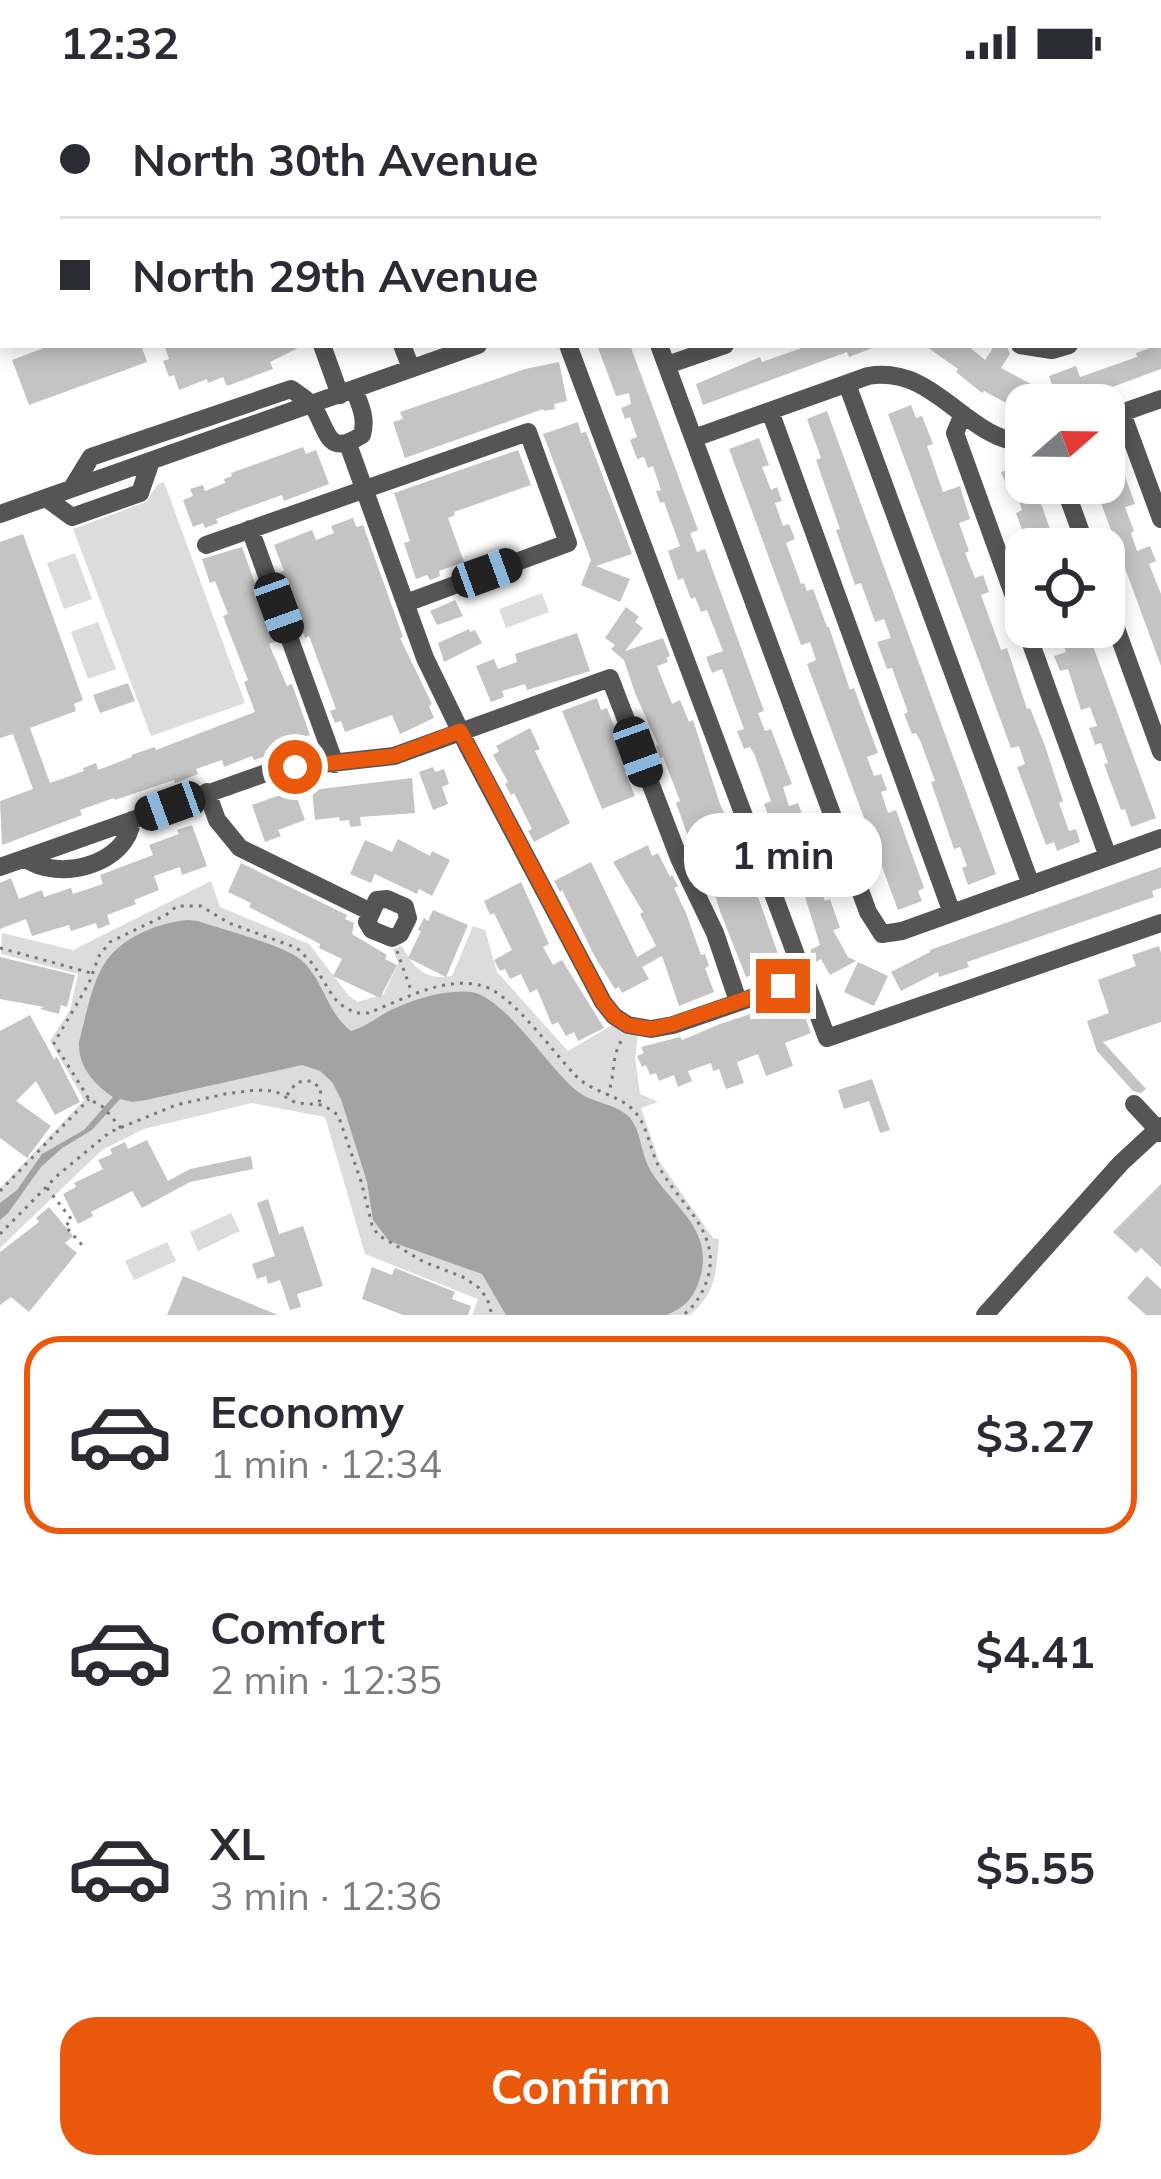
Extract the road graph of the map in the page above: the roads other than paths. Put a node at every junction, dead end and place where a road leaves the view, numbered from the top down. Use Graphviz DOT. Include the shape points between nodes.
graph roads {
  1 [pos="324,348"];
  2 [pos="403,348"];
  3 [pos="469,348"];
  4 [pos="569,348"];
  5 [pos="660,348"];
  6 [pos="716,348"];
  7 [pos="667,365"];
  8 [pos="411,368"];
  9 [pos="847,384"];
  10 [pos="347,392"];
  11 [pos="1161,399"];
  12 [pos="313,404"];
  13 [pos="770,411"];
  14 [pos="1125,412"];
  15 [pos="963,414"];
  16 [pos="198,421"];
  17 [pos="694,438"];
  18 [pos="1005,438"];
  19 [pos="205,442"];
  20 [pos="1125,442"];
  21 [pos="348,444"];
  22 [pos="151,461"];
  23 [pos="72,489"];
  24 [pos="363,489"];
  25 [pos="46,498"];
  26 [pos="0,514"];
  27 [pos="1161,519"];
  28 [pos="250,529"];
  29 [pos="206,545"];
  30 [pos="406,603"];
  31 [pos="1123,648"];
  32 [pos="460,731"];
  33 [pos="1161,752"];
  34 [pos="335,764"];
  35 [pos="207,792"];
  36 [pos="132,820"];
  37 [pos="1161,838"];
  38 [pos="1108,857"];
  39 [pos="25,858"];
  40 [pos="0,867"];
  41 [pos="1031,885"];
  42 [pos="371,912"];
  43 [pos="952,913"];
  44 [pos="1161,923"];
  45 [pos="783,986"];
  46 [pos="738,1001"];
  47 [pos="1134,1104"];
  48 [pos="1160,1129"];
  49 [pos="985,1315"];
  1 -- 10 [label="street"];
  2 -- 8 [label="street"];
  3 -- 8 [label="street"];
  4 -- 44 [label="street" via="827,1038"];
  5 -- 7 [label="street"];
  6 -- 7 [label="street"];
  7 -- 17 [label="street"];
  8 -- 10 [label="street"];
  9 -- 13 [label="street"];
  9 -- 15 [label="street" via="904,376"];
  9 -- 41 [label="street"];
  10 -- 12 [label="street"];
  10 -- 21 [label="street" via="365,426"];
  11 -- 14 [label="street"];
  12 -- 16 [label="street" via="291,389"];
  12 -- 19 [label="street"];
  12 -- 21 [label="street" via="328,438"];
  13 -- 17 [label="street"];
  13 -- 43 [label="street"];
  15 -- 18 [label="street"];
  15 -- 38 [label="street" via="955,433"];
  16 -- 19 [label="street"];
  16 -- 23 [label="street" via="91,457"];
  17 -- 43 [label="street" via="868,912 882,934"];
  19 -- 22 [label="street"];
  20 -- 27 [label="street"];
  21 -- 24 [label="street"];
  22 -- 23 [label="street"];
  22 -- 25 [label="street" via="140,493 72,518"];
  23 -- 25 [label="street"];
  24 -- 28 [label="street"];
  24 -- 30 [label="street"];
  24 -- 30 [label="street" via="528,432 568,543"];
  25 -- 26 [label="street"];
  28 -- 29 [label="street"];
  28 -- 34 [label="street"];
  30 -- 32 [label="street"];
  31 -- 33 [label="street"];
  32 -- 34 [label="street" via="394,756"];
  32 -- 46 [label="street" via="614,1016 651,1029"];
  32 -- 46 [label="street" via="610,678"];
  34 -- 35 [label="street" via="278,769"];
  35 -- 36 [label="street"];
  35 -- 42 [label="street" via="240,848"];
  36 -- 39 [label="street"];
  36 -- 39 [label="street" via="117,849 80,868 57,871"];
  37 -- 38 [label="street"];
  38 -- 41 [label="street"];
  39 -- 40 [label="street"];
  41 -- 43 [label="street"];
  42 -- 42 [label="street" via="372,930 392,938 407,918 405,907 387,899"];
  45 -- 46 [label="street"];
  47 -- 48 [label="street"];
  48 -- 49 [label="street"];
}
